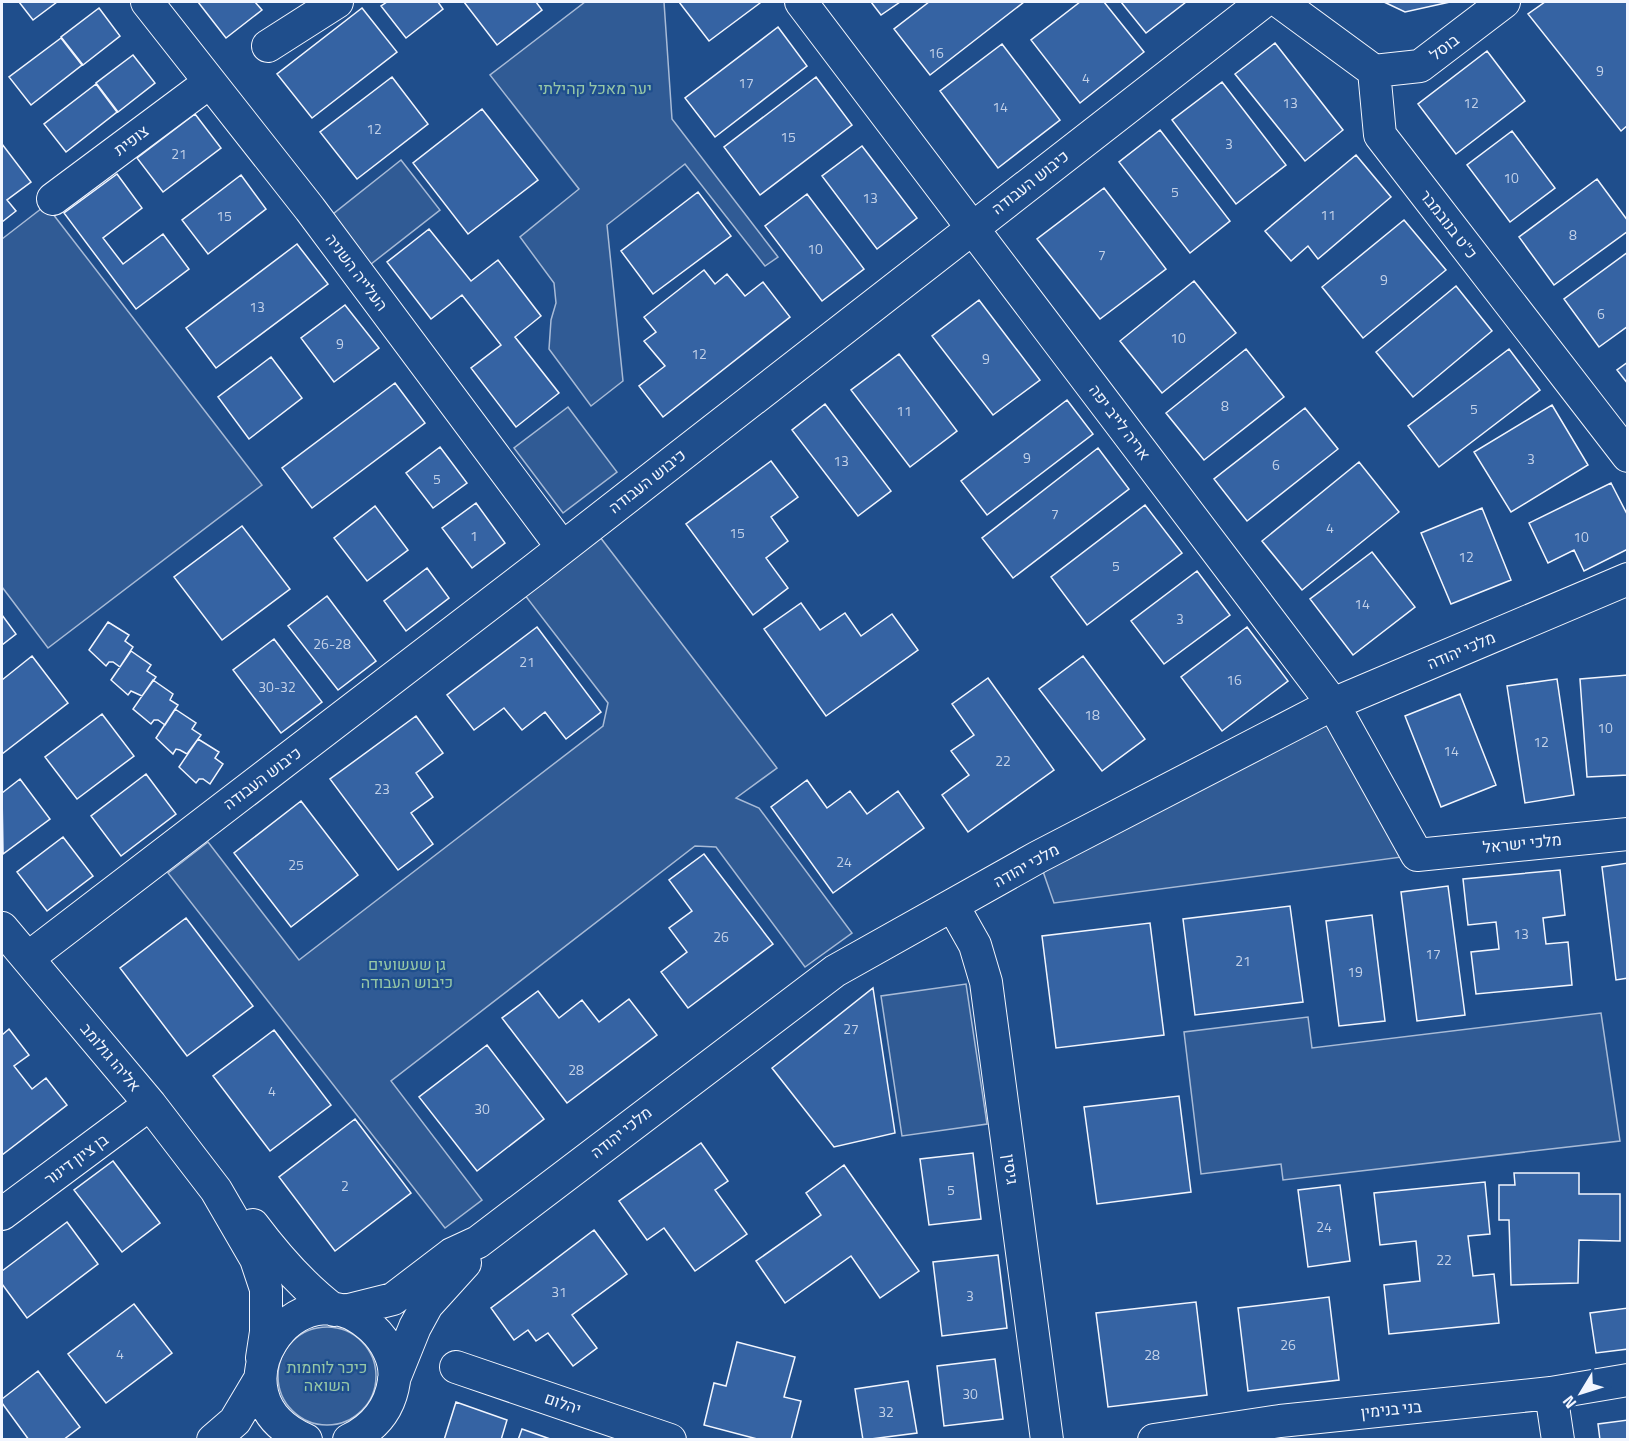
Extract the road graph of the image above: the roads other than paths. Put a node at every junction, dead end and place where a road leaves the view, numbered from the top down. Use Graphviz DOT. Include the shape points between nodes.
graph roads {
  1 [pos="147,2"];
  2 [pos="337,2"];
  3 [pos="801,2"];
  4 [pos="1263,2"];
  5 [pos="1280,2"];
  6 [pos="1504,2"];
  7 [pos="268,46"];
  8 [pos="1374,71"];
  9 [pos="210,82"];
  10 [pos="53,199"];
  11 [pos="972,226"];
  12 [pos="1628,456"];
  13 [pos="562,547"];
  14 [pos="1628,579"];
  15 [pos="1334,704"];
  16 [pos="1628,834"];
  17 [pos="1417,855"];
  18 [pos="953,906"];
  19 [pos="2,928"];
  20 [pos="28,958"];
  21 [pos="150,1104"];
  22 [pos="216,1190"];
  23 [pos="2,1214"];
  24 [pos="478,1242"];
  25 [pos="339,1311"];
  26 [pos="456,1366"];
  27 [pos="261,1368"];
  28 [pos="1628,1380"];
  29 [pos="392,1390"];
  30 [pos="1551,1393"];
  31 [pos="213,1440"];
  32 [pos="306,1440"];
  33 [pos="349,1440"];
  34 [pos="390,1440"];
  35 [pos="670,1440"];
  36 [pos="1047,1440"];
  37 [pos="1154,1440"];
  38 [pos="1558,1440"];
  1 -- 9 [label="street, העלייה השניה"];
  2 -- 7 [label="street"];
  3 -- 11 [label="street, אריה לייב יפה"];
  4 -- 11 [label="street, כיבוש העבודה"];
  5 -- 8 [label="street"];
  6 -- 8 [label="street, בוסל" via="1420,66"];
  8 -- 12 [label="street, כ\"ט בנובמבר" via="1380,135"];
  9 -- 10 [label="street, צופית"];
  9 -- 13 [label="street, העלייה השניה" via="316,217"];
  11 -- 13 [label="street, כיבוש העבודה"];
  11 -- 15 [label="street, אריה לייב יפה"];
  13 -- 20 [label="street, כיבוש העבודה"];
  14 -- 15 [label="street, מלכי יהודה"];
  15 -- 17 [label="street, אריה לייב יפה"];
  15 -- 18 [label="street, מלכי יהודה" via="1038,857"];
  16 -- 17 [label="street, מלכי ישראל"];
  18 -- 24 [label="street, מלכי יהודה" via="835,971"];
  18 -- 36 [label="street, גיסין" via="975,945 986,982"];
  19 -- 20 [label="street, אליהו גולומב"];
  20 -- 21 [label="street, אליהו גולומב"];
  21 -- 22 [label="street, אליהו גולומב"];
  21 -- 23 [label="street, בן ציון דינור"];
  22 -- 25 [label="street, אליהו גולומב" via="240,1208 312,1294"];
  22 -- 27 [label="street, אליהו גולומב" via="256,1259 266,1289"];
  24 -- 25 [label="street, מלכי יהודה" via="452,1254 393,1299"];
  24 -- 29 [label="street, מלכי יהודה" via="464,1265 427,1305"];
  25 -- 27 [label="street, מלכי יהודה" via="304,1313 285,1323 271,1338"];
  25 -- 29 [label="street, אליהו גולומב" via="364,1320 379,1334 388,1348"];
  26 -- 35 [label="street, יהלום"];
  27 -- 31 [label="street, מלכי יהודה" via="235,1421"];
  27 -- 32 [label="street" via="264,1400 276,1420"];
  28 -- 30 [label="street, בני בנימין"];
  29 -- 33 [label="street" via="379,1419"];
  29 -- 34 [label="street"];
  30 -- 37 [label="street, בני בנימין" via="1280,1421"];
  30 -- 38 [label="street"];
}
